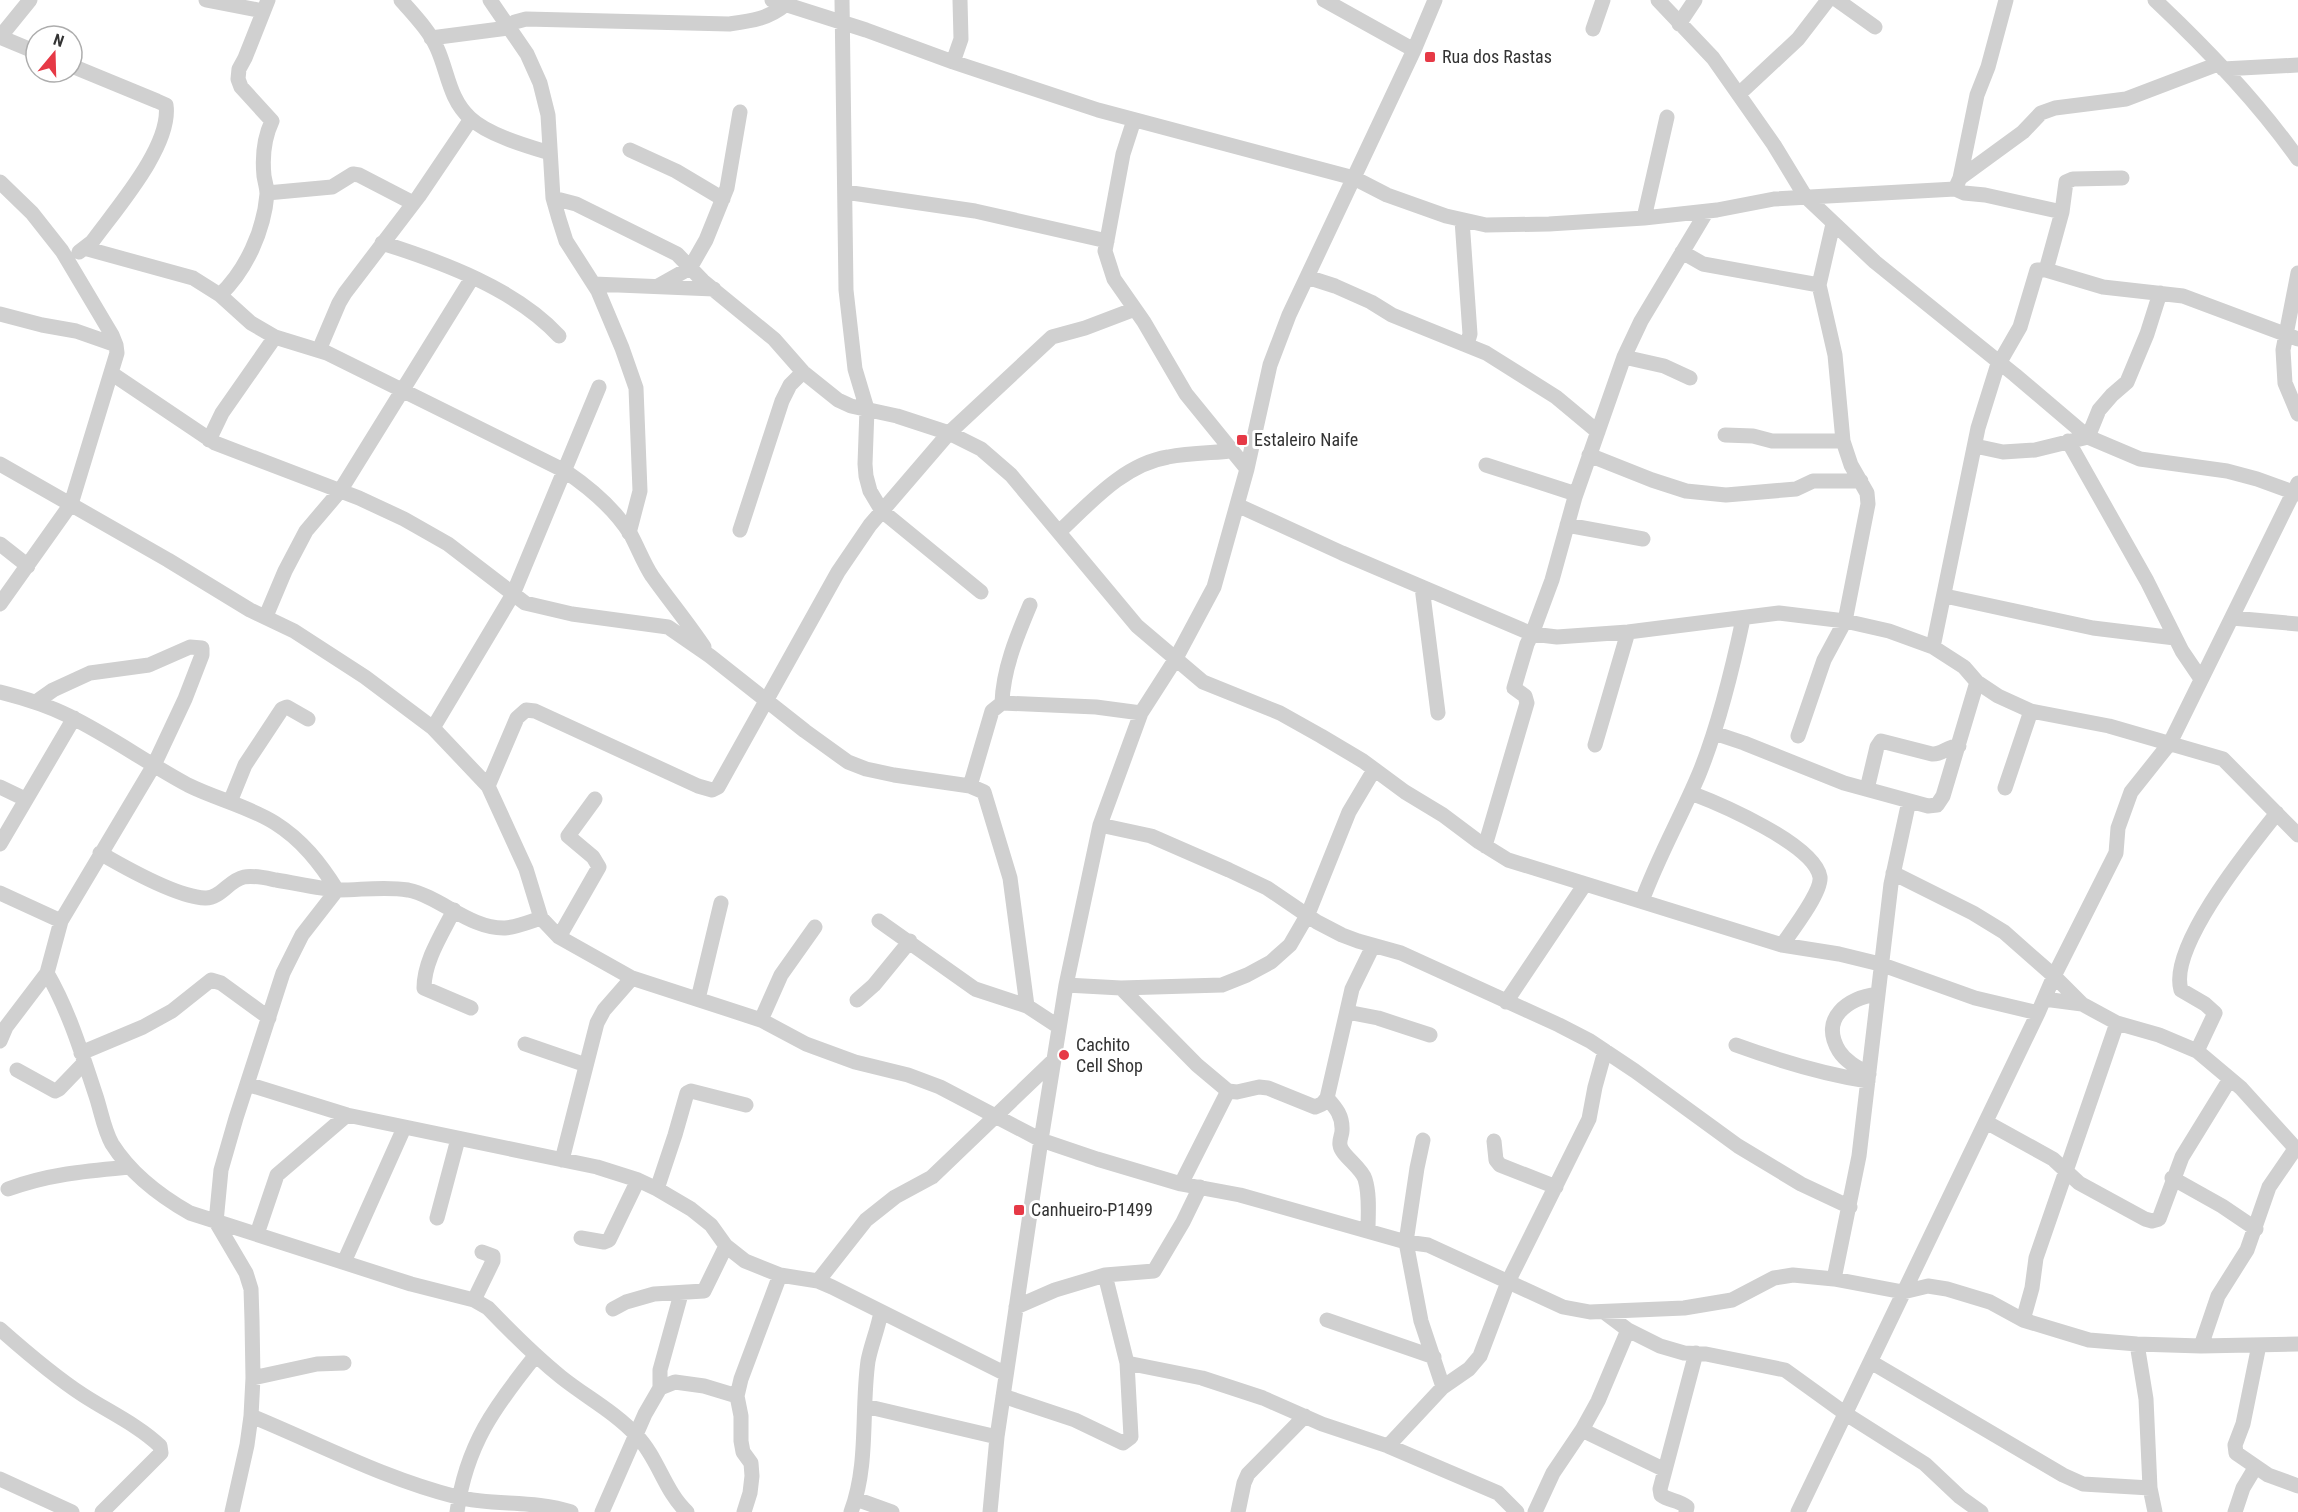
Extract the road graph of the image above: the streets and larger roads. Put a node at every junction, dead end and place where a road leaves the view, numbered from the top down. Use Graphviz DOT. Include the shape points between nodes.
graph roads {
  1 [pos="30,0"];
  2 [pos="206,0"];
  3 [pos="401,0"];
  4 [pos="490,0"];
  5 [pos="842,0"];
  6 [pos="960,0"];
  7 [pos="1324,0"];
  8 [pos="1435,0"];
  9 [pos="1603,0"];
  10 [pos="1658,0"];
  11 [pos="1695,0"];
  12 [pos="1828,0"];
  13 [pos="1837,0"];
  14 [pos="2006,0"];
  15 [pos="2155,0"];
  16 [pos="779,2"];
  17 [pos="265,6"];
  18 [pos="842,22"];
  19 [pos="1679,24"];
  20 [pos="1875,27"];
  21 [pos="508,28"];
  22 [pos="1593,29"];
  23 [pos="0,37"];
  24 [pos="431,38"];
  25 [pos="24,47"];
  26 [pos="1414,50"];
  27 [pos="953,62"];
  28 [pos="2298,64"];
  29 [pos="2220,66"];
  30 [pos="84,71"];
  31 [pos="1739,94"];
  32 [pos="740,112"];
  33 [pos="1667,117"];
  34 [pos="471,120"];
  35 [pos="1134,120"];
  36 [pos="630,150"];
  37 [pos="550,153"];
  38 [pos="2298,159"];
  39 [pos="1354,178"];
  40 [pos="2122,178"];
  41 [pos="1958,184"];
  42 [pos="2,188"];
  43 [pos="844,192"];
  44 [pos="267,193"];
  45 [pos="1805,196"];
  46 [pos="553,198"];
  47 [pos="723,200"];
  48 [pos="413,203"];
  49 [pos="1707,211"];
  50 [pos="2062,212"];
  51 [pos="1644,218"];
  52 [pos="1462,220"];
  53 [pos="1833,224"];
  54 [pos="1107,242"];
  55 [pos="382,243"];
  56 [pos="84,248"];
  57 [pos="1682,252"];
  58 [pos="68,261"];
  59 [pos="690,268"];
  60 [pos="2046,270"];
  61 [pos="2298,273"];
  62 [pos="1307,277"];
  63 [pos="471,278"];
  64 [pos="594,284"];
  65 [pos="1819,285"];
  66 [pos="658,286"];
  67 [pos="714,289"];
  68 [pos="2160,293"];
  69 [pos="220,295"];
  70 [pos="1135,309"];
  71 [pos="0,314"];
  72 [pos="559,336"];
  73 [pos="2291,336"];
  74 [pos="276,337"];
  75 [pos="1467,344"];
  76 [pos="116,345"];
  77 [pos="319,350"];
  78 [pos="1624,357"];
  79 [pos="2000,362"];
  80 [pos="803,372"];
  81 [pos="111,373"];
  82 [pos="1690,378"];
  83 [pos="598,387"];
  84 [pos="404,389"];
  85 [pos="867,409"];
  86 [pos="2298,414"];
  87 [pos="1598,432"];
  88 [pos="949,433"];
  89 [pos="1725,435"];
  90 [pos="2088,437"];
  91 [pos="209,440"];
  92 [pos="1844,441"];
  93 [pos="2068,441"];
  94 [pos="1975,446"];
  95 [pos="1232,451"];
  96 [pos="1590,455"];
  97 [pos="0,465"];
  98 [pos="1486,465"];
  99 [pos="1247,469"];
  100 [pos="565,471"];
  101 [pos="1861,481"];
  102 [pos="2297,490"];
  103 [pos="340,491"];
  104 [pos="1576,494"];
  105 [pos="72,504"];
  106 [pos="1237,505"];
  107 [pos="882,511"];
  108 [pos="1567,525"];
  109 [pos="740,530"];
  110 [pos="1059,532"];
  111 [pos="629,533"];
  112 [pos="1643,539"];
  113 [pos="0,544"];
  114 [pos="28,566"];
  115 [pos="1422,587"];
  116 [pos="981,592"];
  117 [pos="513,594"];
  118 [pos="1945,596"];
  119 [pos="0,604"];
  120 [pos="1030,605"];
  121 [pos="266,616"];
  122 [pos="2232,618"];
  123 [pos="1743,619"];
  124 [pos="1845,621"];
  125 [pos="2298,624"];
  126 [pos="1628,632"];
  127 [pos="1532,634"];
  128 [pos="2175,638"];
  129 [pos="1933,647"];
  130 [pos="710,656"];
  131 [pos="1175,660"];
  132 [pos="2201,679"];
  133 [pos="1977,682"];
  134 [pos="0,692"];
  135 [pos="766,699"];
  136 [pos="36,702"];
  137 [pos="1002,703"];
  138 [pos="2031,711"];
  139 [pos="1141,713"];
  140 [pos="1438,713"];
  141 [pos="74,718"];
  142 [pos="308,719"];
  143 [pos="433,728"];
  144 [pos="1714,734"];
  145 [pos="1798,736"];
  146 [pos="2170,743"];
  147 [pos="1595,745"];
  148 [pos="1959,746"];
  149 [pos="154,765"];
  150 [pos="1374,770"];
  151 [pos="488,786"];
  152 [pos="970,786"];
  153 [pos="0,787"];
  154 [pos="2005,788"];
  155 [pos="1867,789"];
  156 [pos="1691,793"];
  157 [pos="25,799"];
  158 [pos="594,799"];
  159 [pos="1909,801"];
  160 [pos="230,802"];
  161 [pos="2277,813"];
  162 [pos="1100,825"];
  163 [pos="2298,835"];
  164 [pos="0,844"];
  165 [pos="1485,846"];
  166 [pos="100,853"];
  167 [pos="1893,873"];
  168 [pos="1585,884"];
  169 [pos="337,890"];
  170 [pos="0,893"];
  171 [pos="1642,901"];
  172 [pos="721,903"];
  173 [pos="454,910"];
  174 [pos="1308,914"];
  175 [pos="541,918"];
  176 [pos="61,921"];
  177 [pos="879,921"];
  178 [pos="815,927"];
  179 [pos="559,937"];
  180 [pos="910,941"];
  181 [pos="1782,945"];
  182 [pos="1373,946"];
  183 [pos="1880,964"];
  184 [pos="47,973"];
  185 [pos="2054,976"];
  186 [pos="632,978"];
  187 [pos="1066,985"];
  188 [pos="1121,988"];
  189 [pos="1878,994"];
  190 [pos="698,999"];
  191 [pos="857,1000"];
  192 [pos="1506,1002"];
  193 [pos="2082,1004"];
  194 [pos="1027,1006"];
  195 [pos="2041,1006"];
  196 [pos="471,1008"];
  197 [pos="1347,1012"];
  198 [pos="269,1018"];
  199 [pos="761,1020"];
  200 [pos="2117,1023"];
  201 [pos="1059,1028"];
  202 [pos="1430,1035"];
  203 [pos="0,1041"];
  204 [pos="525,1044"];
  205 [pos="1736,1045"];
  206 [pos="1605,1051"];
  207 [pos="2197,1051"];
  208 [pos="83,1058"];
  209 [pos="1054,1060"];
  210 [pos="586,1065"];
  211 [pos="17,1070"];
  212 [pos="1868,1078"];
  213 [pos="2230,1079"];
  214 [pos="247,1084"];
  215 [pos="1228,1090"];
  216 [pos="1327,1098"];
  217 [pos="746,1105"];
  218 [pos="347,1115"];
  219 [pos="996,1118"];
  220 [pos="1986,1122"];
  221 [pos="404,1128"];
  222 [pos="458,1139"];
  223 [pos="1041,1140"];
  224 [pos="1423,1140"];
  225 [pos="1494,1141"];
  226 [pos="2296,1150"];
  227 [pos="562,1160"];
  228 [pos="129,1167"];
  229 [pos="2067,1169"];
  230 [pos="2172,1178"];
  231 [pos="638,1180"];
  232 [pos="1181,1184"];
  233 [pos="1200,1187"];
  234 [pos="1557,1187"];
  235 [pos="8,1189"];
  236 [pos="657,1189"];
  237 [pos="1850,1208"];
  238 [pos="437,1218"];
  239 [pos="216,1222"];
  240 [pos="2256,1229"];
  241 [pos="1368,1231"];
  242 [pos="257,1233"];
  243 [pos="581,1238"];
  244 [pos="1406,1242"];
  245 [pos="726,1246"];
  246 [pos="482,1252"];
  247 [pos="344,1262"];
  248 [pos="780,1275"];
  249 [pos="1105,1275"];
  250 [pos="1834,1279"];
  251 [pos="819,1281"];
  252 [pos="1508,1282"];
  253 [pos="1903,1292"];
  254 [pos="681,1294"];
  255 [pos="474,1300"];
  256 [pos="1016,1307"];
  257 [pos="613,1309"];
  258 [pos="881,1312"];
  259 [pos="1605,1312"];
  260 [pos="1327,1320"];
  261 [pos="2023,1320"];
  262 [pos="0,1329"];
  263 [pos="1628,1330"];
  264 [pos="2137,1344"];
  265 [pos="2298,1344"];
  266 [pos="2259,1345"];
  267 [pos="2201,1346"];
  268 [pos="1696,1353"];
  269 [pos="536,1355"];
  270 [pos="1434,1357"];
  271 [pos="1871,1362"];
  272 [pos="344,1363"];
  273 [pos="1127,1364"];
  274 [pos="1006,1374"];
  275 [pos="253,1378"];
  276 [pos="1443,1387"];
  277 [pos="660,1388"];
  278 [pos="737,1396"];
  279 [pos="1003,1396"];
  280 [pos="865,1406"];
  281 [pos="1846,1414"];
  282 [pos="251,1416"];
  283 [pos="1305,1416"];
  284 [pos="1582,1430"];
  285 [pos="637,1436"];
  286 [pos="997,1437"];
  287 [pos="1388,1446"];
  288 [pos="2255,1468"];
  289 [pos="1665,1470"];
  290 [pos="0,1479"];
  291 [pos="2298,1486"];
  292 [pos="2150,1488"];
  293 [pos="458,1505"];
  294 [pos="853,1506"];
  295 [pos="66,1511"];
  296 [pos="102,1512"];
  297 [pos="231,1512"];
  298 [pos="571,1512"];
  299 [pos="603,1512"];
  300 [pos="687,1512"];
  301 [pos="744,1512"];
  302 [pos="892,1512"];
  303 [pos="990,1512"];
  304 [pos="1238,1512"];
  305 [pos="1517,1512"];
  306 [pos="1536,1512"];
  307 [pos="1686,1512"];
  308 [pos="1798,1512"];
  309 [pos="1981,1512"];
  310 [pos="2155,1512"];
  311 [pos="2235,1512"];
  1 -- 23 [label="street"];
  2 -- 17 [label="street"];
  3 -- 24 [label="street"];
  4 -- 21 [label="street"];
  5 -- 18 [label="street"];
  6 -- 27 [label="street" via="962,39"];
  7 -- 26 [label="street"];
  8 -- 26 [label="street"];
  9 -- 22 [label="street"];
  10 -- 19 [label="street"];
  11 -- 19 [label="street"];
  12 -- 31 [label="street" via="1798,39"];
  13 -- 20 [label="street"];
  14 -- 41 [label="street" via="1977,95"];
  15 -- 29 [label="street"];
  16 -- 18 [label="street"];
  16 -- 21 [label="street" via="774,14 729,24 526,19"];
  17 -- 44 [label="street" via="238,79 272,121 263,150"];
  18 -- 27 [label="street"];
  18 -- 43 [label="street"];
  19 -- 31 [label="street" via="1713,58"];
  21 -- 24 [label="street"];
  21 -- 37 [label="street" via="527,54 540,83 548,115"];
  23 -- 25 [label="street"];
  24 -- 34 [label="street" via="455,99"];
  26 -- 39 [label="street"];
  27 -- 35 [label="street"];
  28 -- 29 [label="street"];
  29 -- 38 [label="street"];
  29 -- 41 [label="street" via="2126,99 2041,113"];
  30 -- 56 [label="street" via="166,105 167,111 150,162"];
  31 -- 45 [label="street"];
  32 -- 47 [label="street"];
  33 -- 51 [label="street"];
  34 -- 37 [label="street" via="496,134"];
  34 -- 48 [label="street"];
  35 -- 39 [label="street"];
  35 -- 54 [label="street" via="1123,154"];
  36 -- 47 [label="street" via="676,171"];
  37 -- 46 [label="street"];
  39 -- 52 [label="street" via="1387,195"];
  39 -- 62 [label="street"];
  40 -- 50 [label="street" via="2066,182"];
  41 -- 45 [label="street" via="1869,195"];
  41 -- 50 [label="street" via="1965,193"];
  42 -- 58 [label="street" via="32,213"];
  43 -- 54 [label="street" via="975,211"];
  43 -- 85 [label="street" via="846,290 855,369"];
  44 -- 48 [label="street" via="332,187 353,174"];
  44 -- 69 [label="street" via="252,248 236,280"];
  45 -- 49 [label="street"];
  45 -- 53 [label="street"];
  46 -- 59 [label="street" via="576,204 677,254"];
  46 -- 64 [label="street" via="566,241"];
  47 -- 59 [label="street"];
  48 -- 55 [label="street"];
  49 -- 51 [label="street"];
  49 -- 57 [label="street"];
  50 -- 60 [label="street"];
  51 -- 52 [label="street" via="1513,225"];
  52 -- 75 [label="street" via="1470,334"];
  53 -- 65 [label="street"];
  53 -- 79 [label="street"];
  54 -- 70 [label="street" via="1105,251 1114,279"];
  55 -- 63 [label="street"];
  55 -- 77 [label="street" via="339,303"];
  56 -- 58 [label="street"];
  56 -- 69 [label="street" via="193,278"];
  57 -- 65 [label="street" via="1703,264"];
  57 -- 78 [label="street"];
  58 -- 76 [label="street"];
  59 -- 66 [label="street"];
  59 -- 67 [label="street"];
  60 -- 68 [label="street" via="2103,287"];
  60 -- 79 [label="street" via="2037,270 2020,327"];
  61 -- 73 [label="street"];
  62 -- 75 [label="street"];
  62 -- 99 [label="street" via="1270,365"];
  63 -- 72 [label="street" via="543,318"];
  63 -- 84 [label="street"];
  64 -- 66 [label="street"];
  64 -- 111 [label="street" via="636,388 640,491"];
  65 -- 92 [label="street" via="1835,355"];
  66 -- 67 [label="street"];
  67 -- 80 [label="street" via="774,339"];
  68 -- 73 [label="street" via="2183,296"];
  68 -- 90 [label="street" via="2127,382 2099,410"];
  69 -- 74 [label="street" via="251,323"];
  70 -- 88 [label="street" via="1052,337"];
  70 -- 95 [label="street" via="1186,394"];
  71 -- 76 [label="street" via="76,331"];
  73 -- 86 [label="street" via="2283,350 2285,383"];
  74 -- 77 [label="street"];
  74 -- 91 [label="street" via="222,413"];
  75 -- 87 [label="street" via="1531,380"];
  76 -- 81 [label="street"];
  77 -- 84 [label="street"];
  78 -- 82 [label="street" via="1664,366"];
  78 -- 87 [label="street"];
  79 -- 90 [label="street"];
  79 -- 94 [label="street"];
  80 -- 85 [label="street" via="838,400"];
  80 -- 109 [label="street" via="782,401"];
  81 -- 91 [label="street"];
  81 -- 105 [label="street"];
  83 -- 100 [label="street"];
  84 -- 100 [label="street" via="460,421"];
  84 -- 103 [label="street"];
  85 -- 88 [label="street"];
  85 -- 107 [label="street" via="865,464 870,491"];
  87 -- 96 [label="street"];
  88 -- 107 [label="street"];
  88 -- 110 [label="street" via="981,449 1011,475"];
  89 -- 92 [label="street" via="1772,441"];
  90 -- 93 [label="street"];
  90 -- 102 [label="street" via="2140,459 2227,471"];
  91 -- 103 [label="street"];
  92 -- 101 [label="street"];
  93 -- 94 [label="street" via="2034,450 2003,452"];
  93 -- 128 [label="street"];
  94 -- 118 [label="street"];
  95 -- 99 [label="street"];
  95 -- 110 [label="street" via="1166,457 1142,465 1110,485"];
  96 -- 101 [label="street" via="1686,491 1726,495 1796,489 1813,481"];
  96 -- 104 [label="street"];
  97 -- 105 [label="street"];
  98 -- 104 [label="street"];
  99 -- 106 [label="street"];
  100 -- 111 [label="street" via="612,510"];
  100 -- 117 [label="street"];
  101 -- 124 [label="street" via="1868,504"];
  102 -- 122 [label="street"];
  103 -- 117 [label="street" via="404,519 448,544"];
  103 -- 121 [label="street" via="306,531"];
  104 -- 108 [label="street"];
  105 -- 114 [label="street"];
  105 -- 121 [label="street"];
  106 -- 115 [label="street"];
  106 -- 131 [label="street" via="1214,587"];
  107 -- 116 [label="street"];
  107 -- 135 [label="street" via="838,572"];
  108 -- 112 [label="street"];
  108 -- 127 [label="street"];
  110 -- 131 [label="street" via="1137,626"];
  111 -- 130 [label="street" via="651,576"];
  113 -- 114 [label="street"];
  114 -- 119 [label="street"];
  115 -- 127 [label="street"];
  115 -- 140 [label="street"];
  117 -- 130 [label="street" via="544,609 668,627"];
  117 -- 143 [label="street"];
  118 -- 128 [label="street" via="2093,628"];
  118 -- 129 [label="street"];
  120 -- 137 [label="street" via="1003,685"];
  121 -- 143 [label="street" via="365,677"];
  122 -- 125 [label="street"];
  122 -- 132 [label="street"];
  123 -- 124 [label="street" via="1779,613"];
  123 -- 126 [label="street"];
  123 -- 144 [label="street"];
  124 -- 129 [label="street"];
  124 -- 145 [label="street" via="1824,660"];
  126 -- 127 [label="street" via="1557,637"];
  126 -- 147 [label="street"];
  127 -- 165 [label="street" via="1514,688 1525,696 1527,703"];
  128 -- 132 [label="street"];
  129 -- 133 [label="street" via="1964,667"];
  130 -- 135 [label="street"];
  131 -- 139 [label="street"];
  131 -- 150 [label="street" via="1203,682 1280,713"];
  132 -- 146 [label="street"];
  133 -- 138 [label="street"];
  133 -- 148 [label="street"];
  134 -- 136 [label="street"];
  135 -- 151 [label="street" via="718,787 712,790 526,710 517,718"];
  135 -- 152 [label="street" via="848,762 894,775"];
  136 -- 141 [label="street"];
  136 -- 149 [label="street" via="90,674 149,665 190,647 202,648 185,699"];
  137 -- 139 [label="street"];
  137 -- 152 [label="street" via="992,711"];
  138 -- 146 [label="street"];
  138 -- 154 [label="street"];
  139 -- 162 [label="street"];
  141 -- 149 [label="street"];
  141 -- 157 [label="street"];
  142 -- 160 [label="street" via="287,707 277,715 245,765"];
  143 -- 151 [label="street"];
  144 -- 155 [label="street"];
  144 -- 156 [label="street"];
  146 -- 161 [label="street" via="2223,759"];
  146 -- 185 [label="street" via="2131,792 2118,828 2116,853"];
  148 -- 155 [label="street" via="1932,754 1881,741"];
  148 -- 159 [label="street" via="1937,805"];
  149 -- 160 [label="street"];
  149 -- 166 [label="street"];
  150 -- 165 [label="street"];
  150 -- 174 [label="street" via="1349,812"];
  151 -- 175 [label="street" via="526,869"];
  152 -- 194 [label="street" via="984,792 987,798 1010,878"];
  153 -- 157 [label="street"];
  155 -- 159 [label="street"];
  156 -- 171 [label="street"];
  156 -- 181 [label="street" via="1760,824 1787,841 1817,872 1817,890"];
  157 -- 164 [label="street"];
  158 -- 179 [label="street" via="568,836 599,867"];
  159 -- 167 [label="street"];
  160 -- 169 [label="street" via="276,824 300,842"];
  161 -- 163 [label="street"];
  161 -- 207 [label="street" via="2232,870 2195,929 2181,969 2181,990 2215,1013"];
  162 -- 174 [label="street" via="1151,836 1267,888"];
  162 -- 187 [label="street"];
  165 -- 168 [label="street" via="1508,860"];
  166 -- 169 [label="street" via="132,871 206,898 246,876"];
  166 -- 176 [label="street"];
  167 -- 183 [label="street"];
  167 -- 185 [label="street" via="2004,932"];
  168 -- 171 [label="street"];
  168 -- 192 [label="street"];
  169 -- 173 [label="street" via="407,890"];
  169 -- 198 [label="street" via="291,953"];
  170 -- 176 [label="street"];
  171 -- 181 [label="street"];
  172 -- 190 [label="street"];
  173 -- 175 [label="street" via="497,927 508,928"];
  173 -- 196 [label="street" via="432,954 423,978 424,988"];
  174 -- 182 [label="street" via="1317,922"];
  174 -- 188 [label="street" via="1290,945 1271,962 1222,985"];
  175 -- 179 [label="street"];
  176 -- 184 [label="street"];
  177 -- 180 [label="street"];
  178 -- 199 [label="street" via="781,975"];
  179 -- 186 [label="street"];
  180 -- 191 [label="street"];
  180 -- 194 [label="street" via="975,989"];
  181 -- 183 [label="street"];
  182 -- 192 [label="street" via="1401,953"];
  182 -- 197 [label="street" via="1352,989"];
  183 -- 189 [label="street"];
  183 -- 195 [label="street" via="1975,998"];
  184 -- 203 [label="street" via="6,1027"];
  184 -- 208 [label="street" via="59,993"];
  185 -- 193 [label="street"];
  185 -- 195 [label="street"];
  186 -- 190 [label="street"];
  186 -- 210 [label="street" via="597,1023"];
  187 -- 188 [label="street"];
  187 -- 201 [label="street"];
  188 -- 215 [label="street" via="1197,1065"];
  189 -- 212 [label="street"];
  189 -- 212 [label="street" via="1847,1004 1837,1014 1833,1026 1838,1050"];
  190 -- 199 [label="street"];
  192 -- 206 [label="street"];
  193 -- 195 [label="street"];
  193 -- 200 [label="street"];
  194 -- 201 [label="street"];
  195 -- 220 [label="street"];
  197 -- 202 [label="street"];
  197 -- 216 [label="street"];
  198 -- 208 [label="street" via="211,980 172,1011"];
  198 -- 214 [label="street"];
  199 -- 219 [label="street" via="806,1044 940,1087"];
  200 -- 207 [label="street"];
  200 -- 229 [label="street"];
  201 -- 209 [label="street"];
  204 -- 210 [label="street"];
  205 -- 212 [label="street" via="1837,1077"];
  206 -- 234 [label="street" via="1589,1119"];
  206 -- 237 [label="street" via="1738,1146"];
  207 -- 213 [label="street"];
  208 -- 211 [label="street" via="59,1089 54,1090"];
  208 -- 228 [label="street" via="111,1142"];
  209 -- 219 [label="street"];
  209 -- 223 [label="street"];
  210 -- 227 [label="street"];
  212 -- 237 [label="street"];
  213 -- 226 [label="street"];
  213 -- 230 [label="street"];
  214 -- 218 [label="street"];
  214 -- 239 [label="street" via="221,1170"];
  215 -- 216 [label="street" via="1268,1088 1315,1107"];
  215 -- 232 [label="street"];
  216 -- 241 [label="street" via="1342,1122 1342,1150 1365,1179"];
  217 -- 236 [label="street" via="687,1093"];
  218 -- 221 [label="street"];
  218 -- 242 [label="street" via="277,1175"];
  219 -- 223 [label="street"];
  219 -- 251 [label="street" via="933,1177 895,1197 866,1220"];
  220 -- 229 [label="street"];
  220 -- 253 [label="street"];
  221 -- 222 [label="street"];
  221 -- 247 [label="street"];
  222 -- 227 [label="street"];
  222 -- 238 [label="street"];
  223 -- 232 [label="street"];
  223 -- 256 [label="street"];
  224 -- 244 [label="street"];
  225 -- 234 [label="street" via="1500,1165"];
  226 -- 240 [label="street" via="2269,1187"];
  227 -- 231 [label="street"];
  228 -- 235 [label="street" via="63,1173"];
  228 -- 239 [label="street" via="169,1201"];
  229 -- 230 [label="street" via="2079,1183 2152,1221 2159,1219"];
  229 -- 261 [label="street" via="2036,1258"];
  230 -- 240 [label="street"];
  231 -- 236 [label="street"];
  231 -- 243 [label="street" via="609,1240"];
  232 -- 233 [label="street"];
  233 -- 241 [label="street"];
  233 -- 249 [label="street" via="1154,1271"];
  234 -- 252 [label="street"];
  236 -- 245 [label="street" via="711,1225"];
  237 -- 250 [label="street"];
  239 -- 242 [label="street"];
  239 -- 275 [label="street" via="251,1289"];
  240 -- 267 [label="street" via="2218,1296"];
  241 -- 244 [label="street"];
  242 -- 247 [label="street"];
  244 -- 252 [label="street" via="1428,1245"];
  244 -- 270 [label="street" via="1421,1321"];
  245 -- 248 [label="street" via="745,1262"];
  245 -- 254 [label="street" via="704,1292"];
  246 -- 255 [label="street" via="493,1256 494,1261"];
  247 -- 255 [label="street"];
  248 -- 251 [label="street"];
  248 -- 278 [label="street"];
  249 -- 256 [label="street"];
  249 -- 273 [label="street"];
  250 -- 253 [label="street"];
  250 -- 259 [label="street" via="1793,1275 1774,1278 1732,1300 1684,1308"];
  251 -- 258 [label="street"];
  252 -- 259 [label="street" via="1563,1306"];
  252 -- 276 [label="street" via="1480,1356"];
  253 -- 261 [label="street" via="1928,1286 1947,1289 1990,1302"];
  253 -- 271 [label="street"];
  254 -- 257 [label="street" via="654,1294"];
  254 -- 277 [label="street" via="660,1370"];
  255 -- 269 [label="street" via="488,1308"];
  256 -- 274 [label="street"];
  258 -- 274 [label="street"];
  258 -- 280 [label="street" via="868,1362"];
  259 -- 263 [label="street"];
  260 -- 270 [label="street"];
  261 -- 264 [label="street" via="2089,1340"];
  262 -- 296 [label="street" via="75,1389 160,1446 161,1453"];
  263 -- 268 [label="street" via="1660,1346"];
  263 -- 284 [label="street"];
  264 -- 267 [label="street"];
  264 -- 292 [label="street" via="2145,1399"];
  265 -- 266 [label="street"];
  266 -- 267 [label="street"];
  266 -- 288 [label="street" via="2235,1445 2236,1453"];
  268 -- 281 [label="street" via="1785,1370"];
  268 -- 289 [label="street"];
  269 -- 285 [label="street"];
  269 -- 293 [label="street" via="491,1413 472,1450"];
  270 -- 276 [label="street"];
  271 -- 281 [label="street"];
  271 -- 292 [label="street" via="2063,1475 2083,1484"];
  272 -- 275 [label="street" via="317,1364"];
  273 -- 279 [label="street" via="1131,1437 1123,1443 1076,1420"];
  273 -- 283 [label="street" via="1202,1378"];
  274 -- 279 [label="street"];
  275 -- 282 [label="street"];
  276 -- 287 [label="street"];
  277 -- 278 [label="street" via="675,1382"];
  277 -- 285 [label="street"];
  278 -- 301 [label="street" via="743,1452 751,1463 752,1476"];
  279 -- 286 [label="street"];
  280 -- 286 [label="street"];
  280 -- 294 [label="street" via="864,1441"];
  281 -- 308 [label="street"];
  281 -- 309 [label="street" via="1925,1464"];
  282 -- 293 [label="street" via="433,1490"];
  282 -- 297 [label="street"];
  283 -- 287 [label="street"];
  283 -- 304 [label="street" via="1248,1474"];
  284 -- 289 [label="street"];
  284 -- 306 [label="street" via="1553,1473"];
  285 -- 299 [label="street"];
  285 -- 300 [label="street"];
  286 -- 303 [label="street"];
  287 -- 305 [label="street" via="1497,1493"];
  288 -- 291 [label="street"];
  288 -- 311 [label="street"];
  289 -- 307 [label="street" via="1661,1495 1683,1503"];
  290 -- 295 [label="street"];
  292 -- 310 [label="street"];
  293 -- 298 [label="street" via="543,1506"];
  294 -- 302 [label="street"];
}
